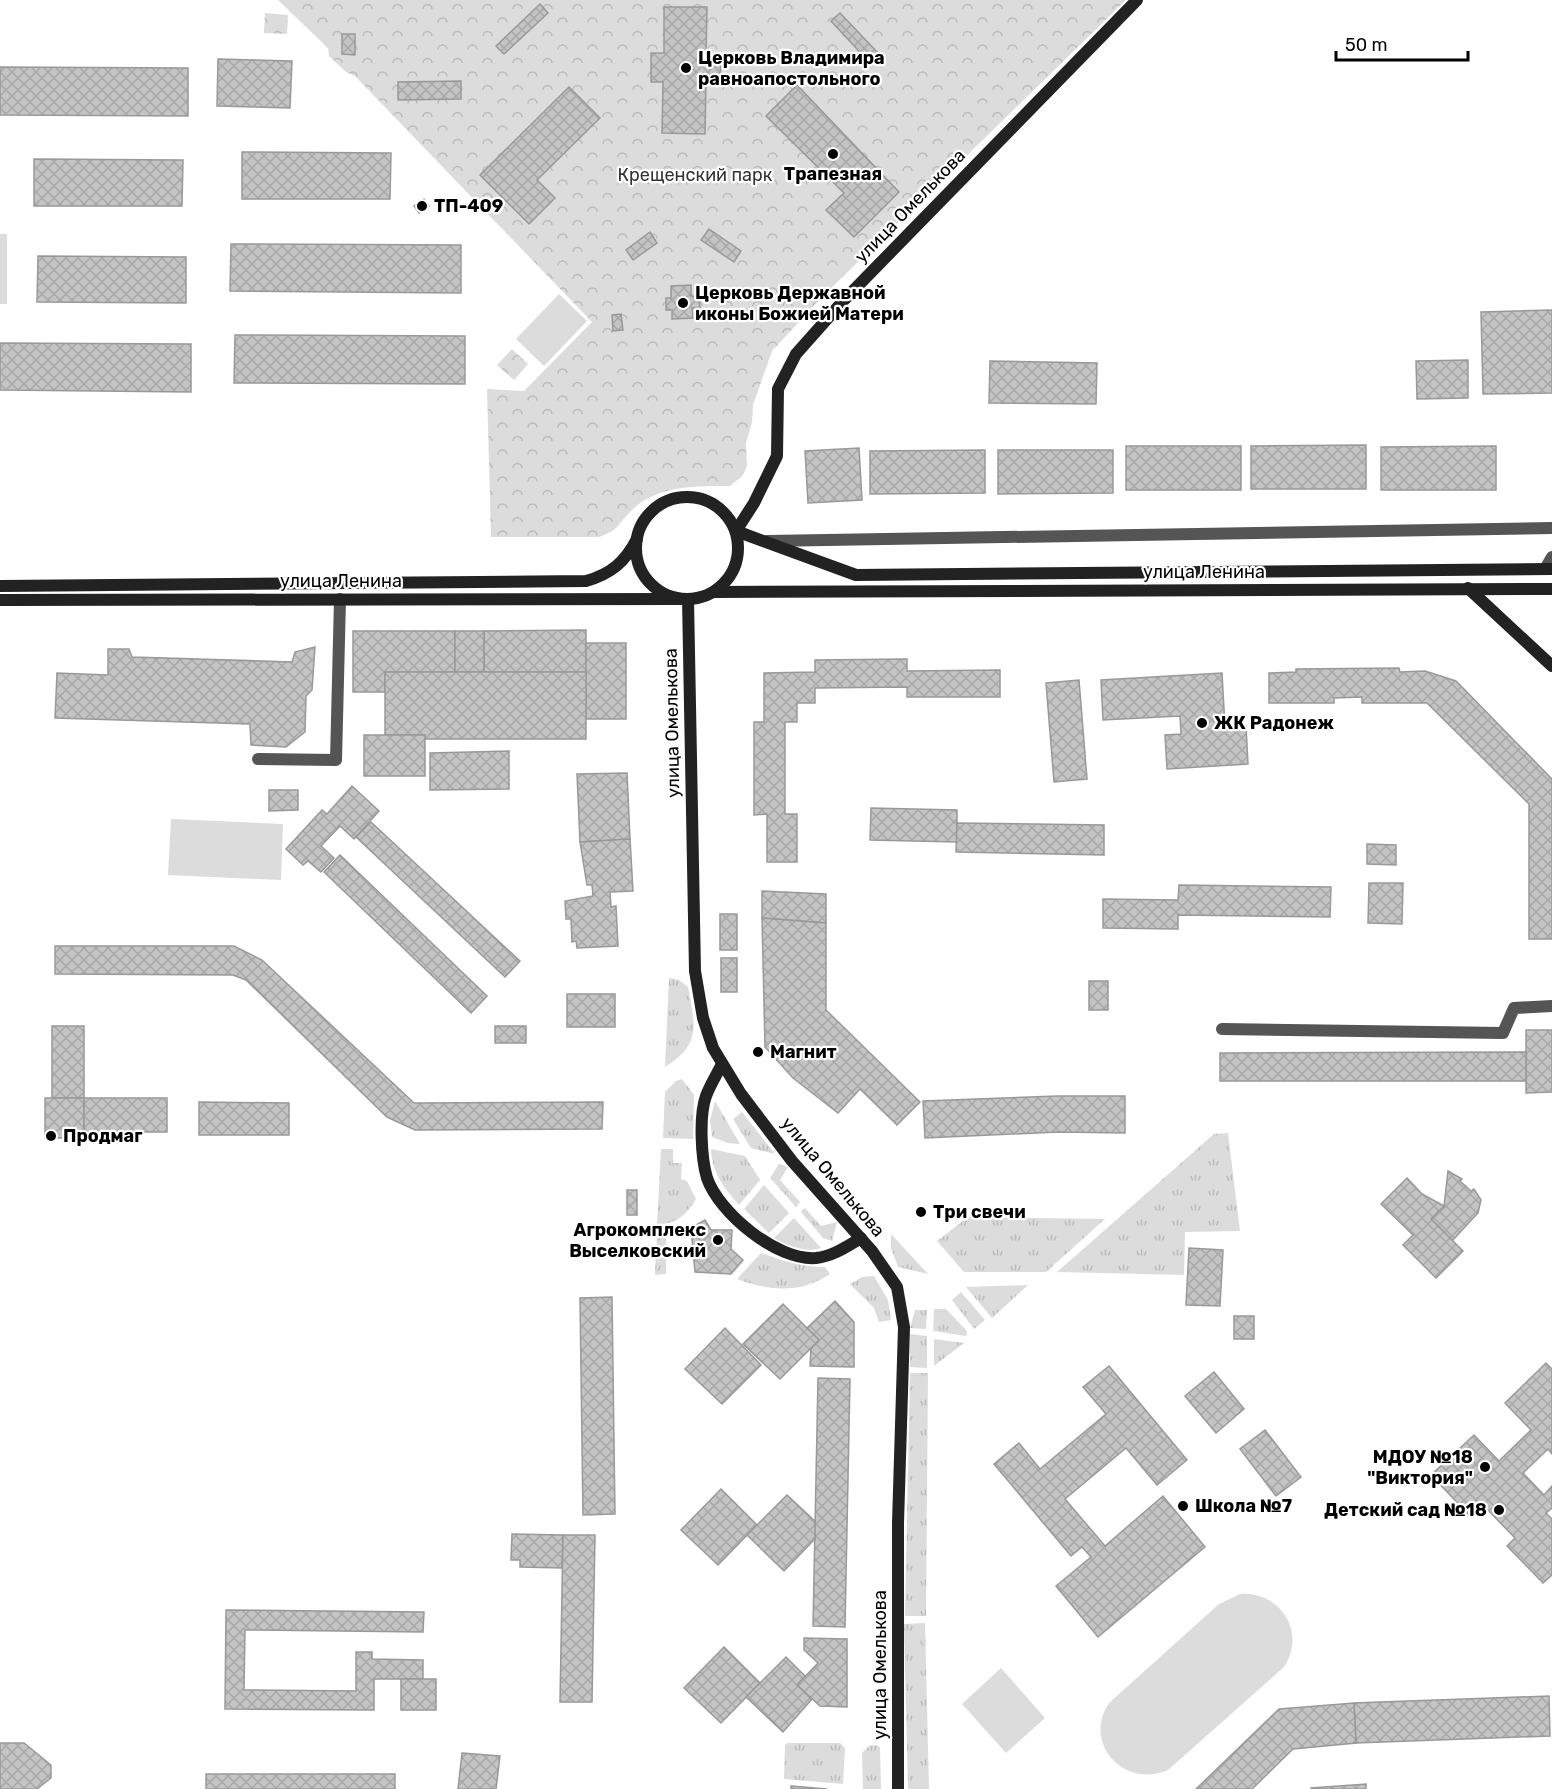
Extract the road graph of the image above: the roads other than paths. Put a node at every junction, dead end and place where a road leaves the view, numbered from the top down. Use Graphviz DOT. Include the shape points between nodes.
graph roads {
  1 [pos="1137,0"];
  2 [pos="1552,528"];
  3 [pos="736,531"];
  4 [pos="637,539"];
  5 [pos="767,541"];
  6 [pos="1552,557"];
  7 [pos="1549,569"];
  8 [pos="0,586"];
  9 [pos="1468,588"];
  10 [pos="1552,589"];
  11 [pos="714,592"];
  12 [pos="340,599"];
  13 [pos="684,599"];
  14 [pos="0,600"];
  15 [pos="1552,666"];
  16 [pos="258,759"];
  17 [pos="1552,1006"];
  18 [pos="1222,1029"];
  19 [pos="722,1064"];
  20 [pos="861,1238"];
  21 [pos="898,1789"];
  1 -- 3 [label="street, улица Омелькова" via="802,346 778,389 777,456"];
  2 -- 5 [label="street"];
  3 -- 4 [label="street" via="715,504 682,496 652,510"];
  3 -- 5 [label="street"];
  3 -- 11 [label="street" via="736,566"];
  4 -- 8 [label="street, улица Ленина" via="616,568 586,581"];
  4 -- 13 [label="street" via="639,563 651,585"];
  5 -- 7 [label="street, улица Ленина" via="856,575"];
  6 -- 7 [label="street"];
  9 -- 10 [label="street, улица Ленина"];
  9 -- 11 [label="street, улица Ленина"];
  9 -- 15 [label="street"];
  11 -- 13 [label="street"];
  12 -- 13 [label="street, улица Ленина"];
  12 -- 14 [label="street, улица Ленина"];
  12 -- 16 [label="street" via="336,760"];
  13 -- 19 [label="street, улица Омелькова" via="695,971 703,1018 712,1048"];
  17 -- 18 [label="street" via="1514,1008 1503,1033"];
  19 -- 20 [label="street, улица Омелькова" via="792,1161"];
  19 -- 20 [label="street" via="705,1098 701,1141 707,1178 723,1204 751,1232 789,1255 814,1258 837,1253"];
  20 -- 21 [label="street, улица Омелькова" via="897,1287 904,1327 898,1523"];
}
